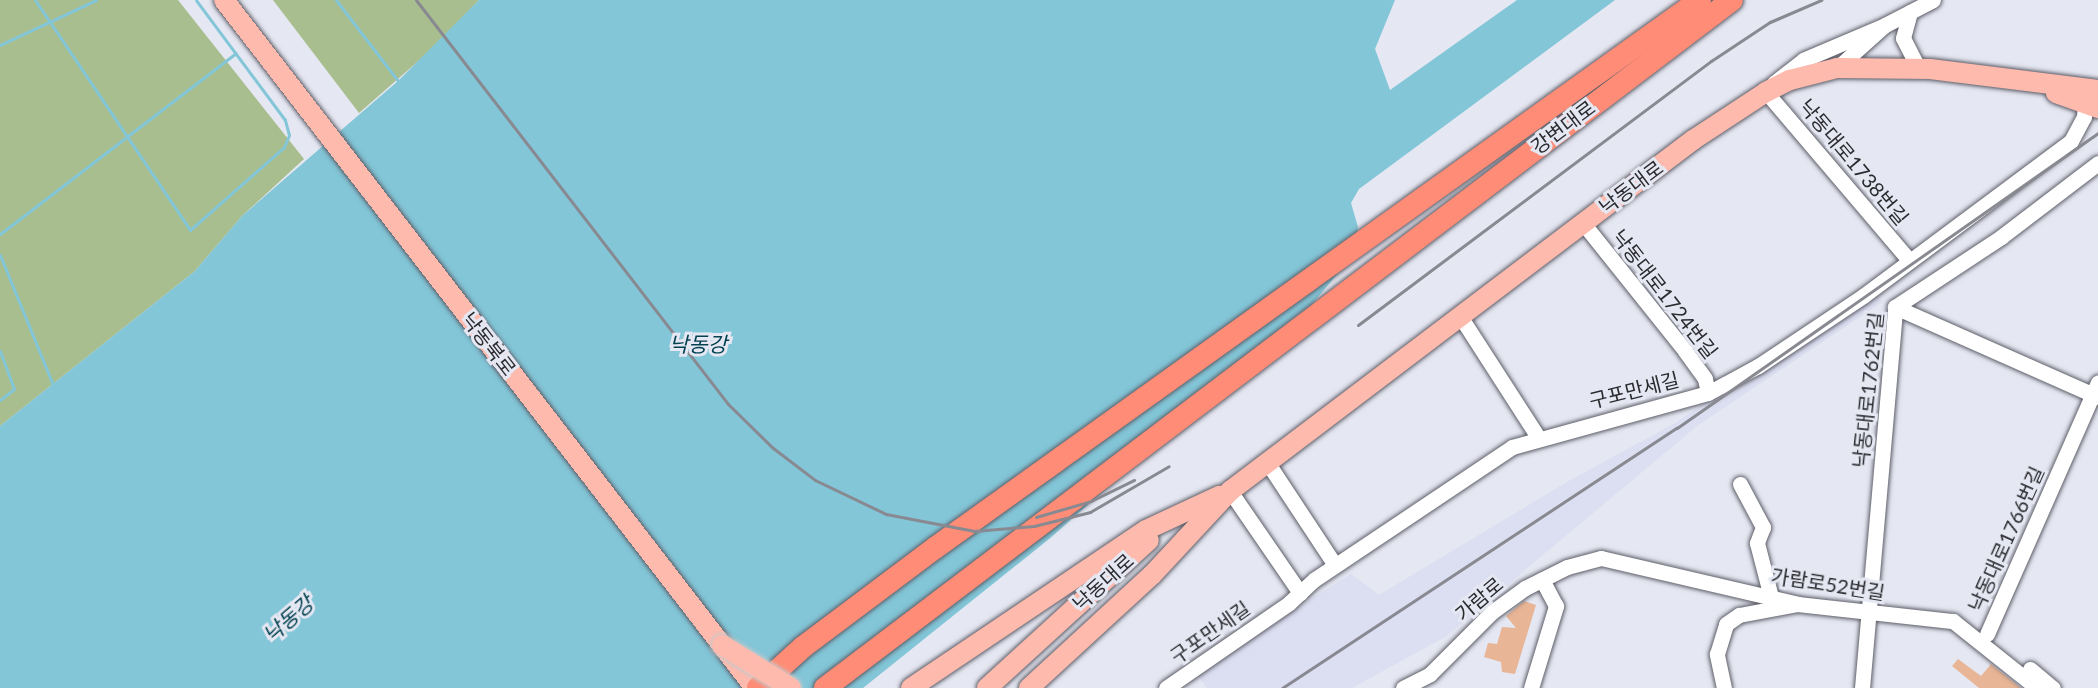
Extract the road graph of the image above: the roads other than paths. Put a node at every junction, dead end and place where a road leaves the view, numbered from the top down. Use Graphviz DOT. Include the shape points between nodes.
graph roads {
  1 [pos="224,0"];
  2 [pos="1700,0"];
  3 [pos="1732,0"];
  4 [pos="1933,0"];
  5 [pos="1910,12"];
  6 [pos="1885,24"];
  7 [pos="1837,68"];
  8 [pos="1919,69"];
  9 [pos="1759,96"];
  10 [pos="2094,101"];
  11 [pos="2098,163"];
  12 [pos="1583,224"];
  13 [pos="1909,260"];
  14 [pos="1895,307"];
  15 [pos="1460,316"];
  16 [pos="2096,391"];
  17 [pos="1708,393"];
  18 [pos="1538,437"];
  19 [pos="1267,462"];
  20 [pos="1740,484"];
  21 [pos="1230,491"];
  22 [pos="1592,558"];
  23 [pos="1335,565"];
  24 [pos="1542,580"];
  25 [pos="1300,593"];
  26 [pos="1771,597"];
  27 [pos="1798,604"];
  28 [pos="1867,614"];
  29 [pos="1953,621"];
  30 [pos="1987,634"];
  31 [pos="722,645"];
  32 [pos="1034,686"];
  33 [pos="745,688"];
  34 [pos="756,688"];
  35 [pos="791,688"];
  36 [pos="825,688"];
  37 [pos="911,688"];
  38 [pos="987,688"];
  39 [pos="1166,688"];
  40 [pos="1403,688"];
  41 [pos="1531,688"];
  42 [pos="1724,688"];
  43 [pos="1862,688"];
  44 [pos="2037,688"];
  45 [pos="2053,688"];
  1 -- 31 [label="main road, 낙동북로"];
  2 -- 34 [label="highway, 강변대로" via="936,548"];
  3 -- 36 [label="highway, 강변대로"];
  4 -- 5 [label="street"];
  5 -- 6 [label="street"];
  5 -- 8 [label="street" via="1903,38"];
  6 -- 7 [label="street"];
  6 -- 9 [label="street" via="1803,60"];
  7 -- 8 [label="main road, 낙동대로"];
  7 -- 9 [label="main road, 낙동대로" via="1790,80"];
  8 -- 10 [label="main road, 낙동대로" via="2037,85"];
  9 -- 12 [label="main road, 낙동대로"];
  9 -- 13 [label="street, 낙동대로1738번길"];
  10 -- 13 [label="street, 구포만세길" via="2071,141"];
  11 -- 14 [label="street, 낙동대로1762번길" via="2001,237"];
  12 -- 15 [label="main road, 낙동대로"];
  12 -- 17 [label="street, 낙동대로1724번길" via="1685,351 1705,379"];
  13 -- 17 [label="street, 구포만세길" via="1758,366"];
  14 -- 16 [label="street"];
  14 -- 28 [label="street, 낙동대로1762번길"];
  15 -- 18 [label="street"];
  15 -- 19 [label="main road, 낙동대로"];
  16 -- 30 [label="street, 낙동대로1766번길"];
  17 -- 18 [label="street, 구포만세길"];
  18 -- 23 [label="street, 구포만세길" via="1501,454"];
  19 -- 21 [label="main road, 낙동대로"];
  19 -- 23 [label="street"];
  20 -- 26 [label="street" via="1763,527 1757,543"];
  21 -- 25 [label="street"];
  21 -- 32 [label="main road, 낙동대로" via="1152,575"];
  21 -- 37 [label="main road" via="1146,530"];
  21 -- 38 [label="main road, 낙동대로" via="1171,520"];
  22 -- 24 [label="street, 가람로"];
  22 -- 26 [label="street, 가람로52번길" via="1617,560"];
  23 -- 25 [label="street, 구포만세길"];
  24 -- 40 [label="street, 가람로" via="1492,612 1430,674"];
  24 -- 41 [label="street" via="1556,606"];
  25 -- 39 [label="street, 구포만세길"];
  26 -- 27 [label="street, 가람로52번길"];
  27 -- 28 [label="street, 가람로52번길"];
  27 -- 42 [label="street" via="1739,615 1726,624 1717,649"];
  28 -- 29 [label="street, 가람로52번길"];
  28 -- 43 [label="street, 낙동대로1762번길"];
  29 -- 30 [label="street, 가람로52번길"];
  29 -- 44 [label="street"];
  30 -- 45 [label="street, 낙동대로1766번길"];
  31 -- 33 [label="main road"];
  31 -- 34 [label="main road, 낙동북로"];
  31 -- 35 [label="main road, bridge"];
}
